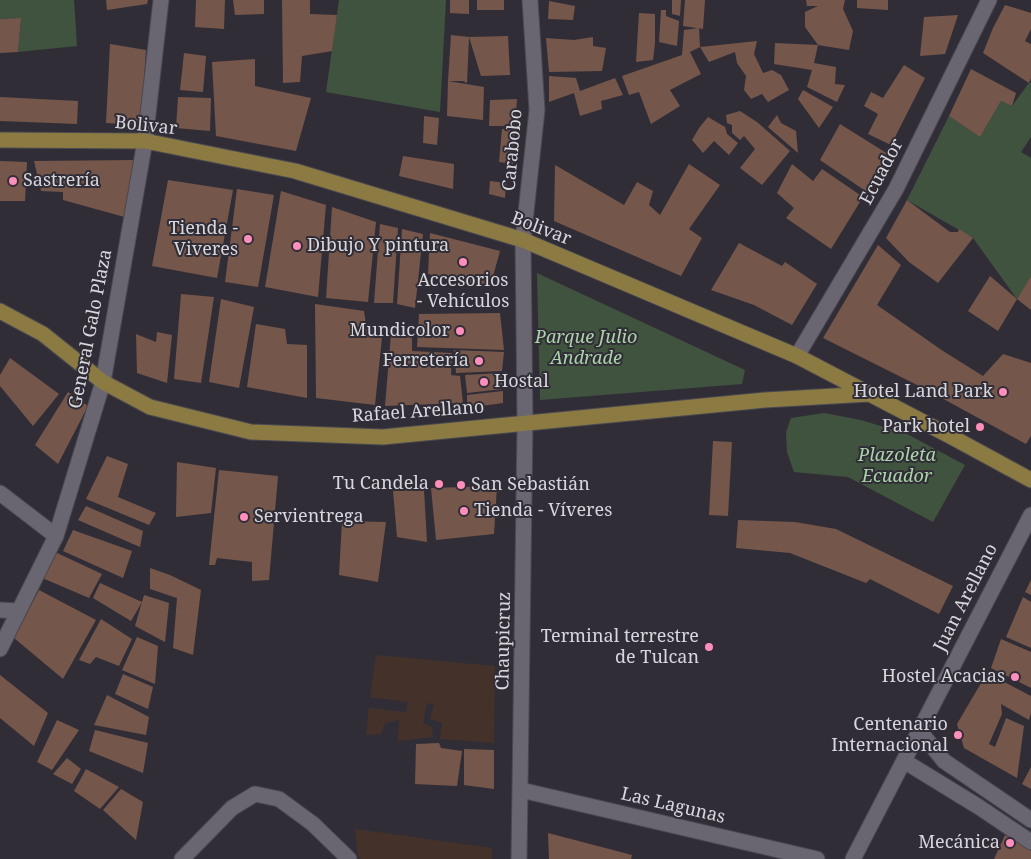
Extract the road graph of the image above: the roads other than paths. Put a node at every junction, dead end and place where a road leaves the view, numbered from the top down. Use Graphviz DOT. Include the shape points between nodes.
graph roads {
  1 [pos="162,0"];
  2 [pos="530,0"];
  3 [pos="989,0"];
  4 [pos="0,140"];
  5 [pos="145,141"];
  6 [pos="523,240"];
  7 [pos="0,311"];
  8 [pos="797,356"];
  9 [pos="103,382"];
  10 [pos="870,394"];
  11 [pos="525,423"];
  12 [pos="1031,480"];
  13 [pos="0,493"];
  14 [pos="1031,515"];
  15 [pos="56,536"];
  16 [pos="0,610"];
  17 [pos="19,611"];
  18 [pos="0,649"];
  19 [pos="919,730"];
  20 [pos="904,761"];
  21 [pos="521,790"];
  22 [pos="1031,820"];
  23 [pos="1031,842"];
  24 [pos="182,859"];
  25 [pos="349,859"];
  26 [pos="519,859"];
  27 [pos="817,859"];
  28 [pos="853,859"];
  1 -- 5 [label="street, General Galo Plaza"];
  2 -- 6 [label="street, Carabobo" via="537,110"];
  3 -- 8 [label="street, Ecuador" via="896,189"];
  4 -- 5 [label="main road, Bolivar"];
  5 -- 6 [label="main road, Bolivar" via="295,171"];
  5 -- 9 [label="street, General Galo Plaza"];
  6 -- 8 [label="main road, Bolivar"];
  6 -- 11 [label="street, Carabobo"];
  7 -- 9 [label="main road, Rafael Arellano" via="44,334"];
  8 -- 10 [label="main road, Bolivar"];
  9 -- 11 [label="main road, Rafael Arellano" via="150,407 251,432 383,437"];
  9 -- 15 [label="street, General Galo Plaza"];
  10 -- 11 [label="main road, Rafael Arellano" via="765,400"];
  10 -- 12 [label="main road, Bolivar"];
  11 -- 21 [label="street, Chaupicruz"];
  13 -- 15 [label="street"];
  14 -- 19 [label="street, Juan Arellano"];
  15 -- 17 [label="street, General Galo Plaza"];
  16 -- 17 [label="street"];
  17 -- 18 [label="street, General Galo Plaza"];
  19 -- 20 [label="street, Juan Arellano"];
  19 -- 22 [label="street" via="944,761"];
  20 -- 23 [label="street"];
  20 -- 28 [label="street, Juan Arellano"];
  21 -- 26 [label="street, Chaupicruz"];
  21 -- 27 [label="street, Las Lagunas"];
  24 -- 25 [label="street" via="232,808 255,794 279,799 313,824"];
}
